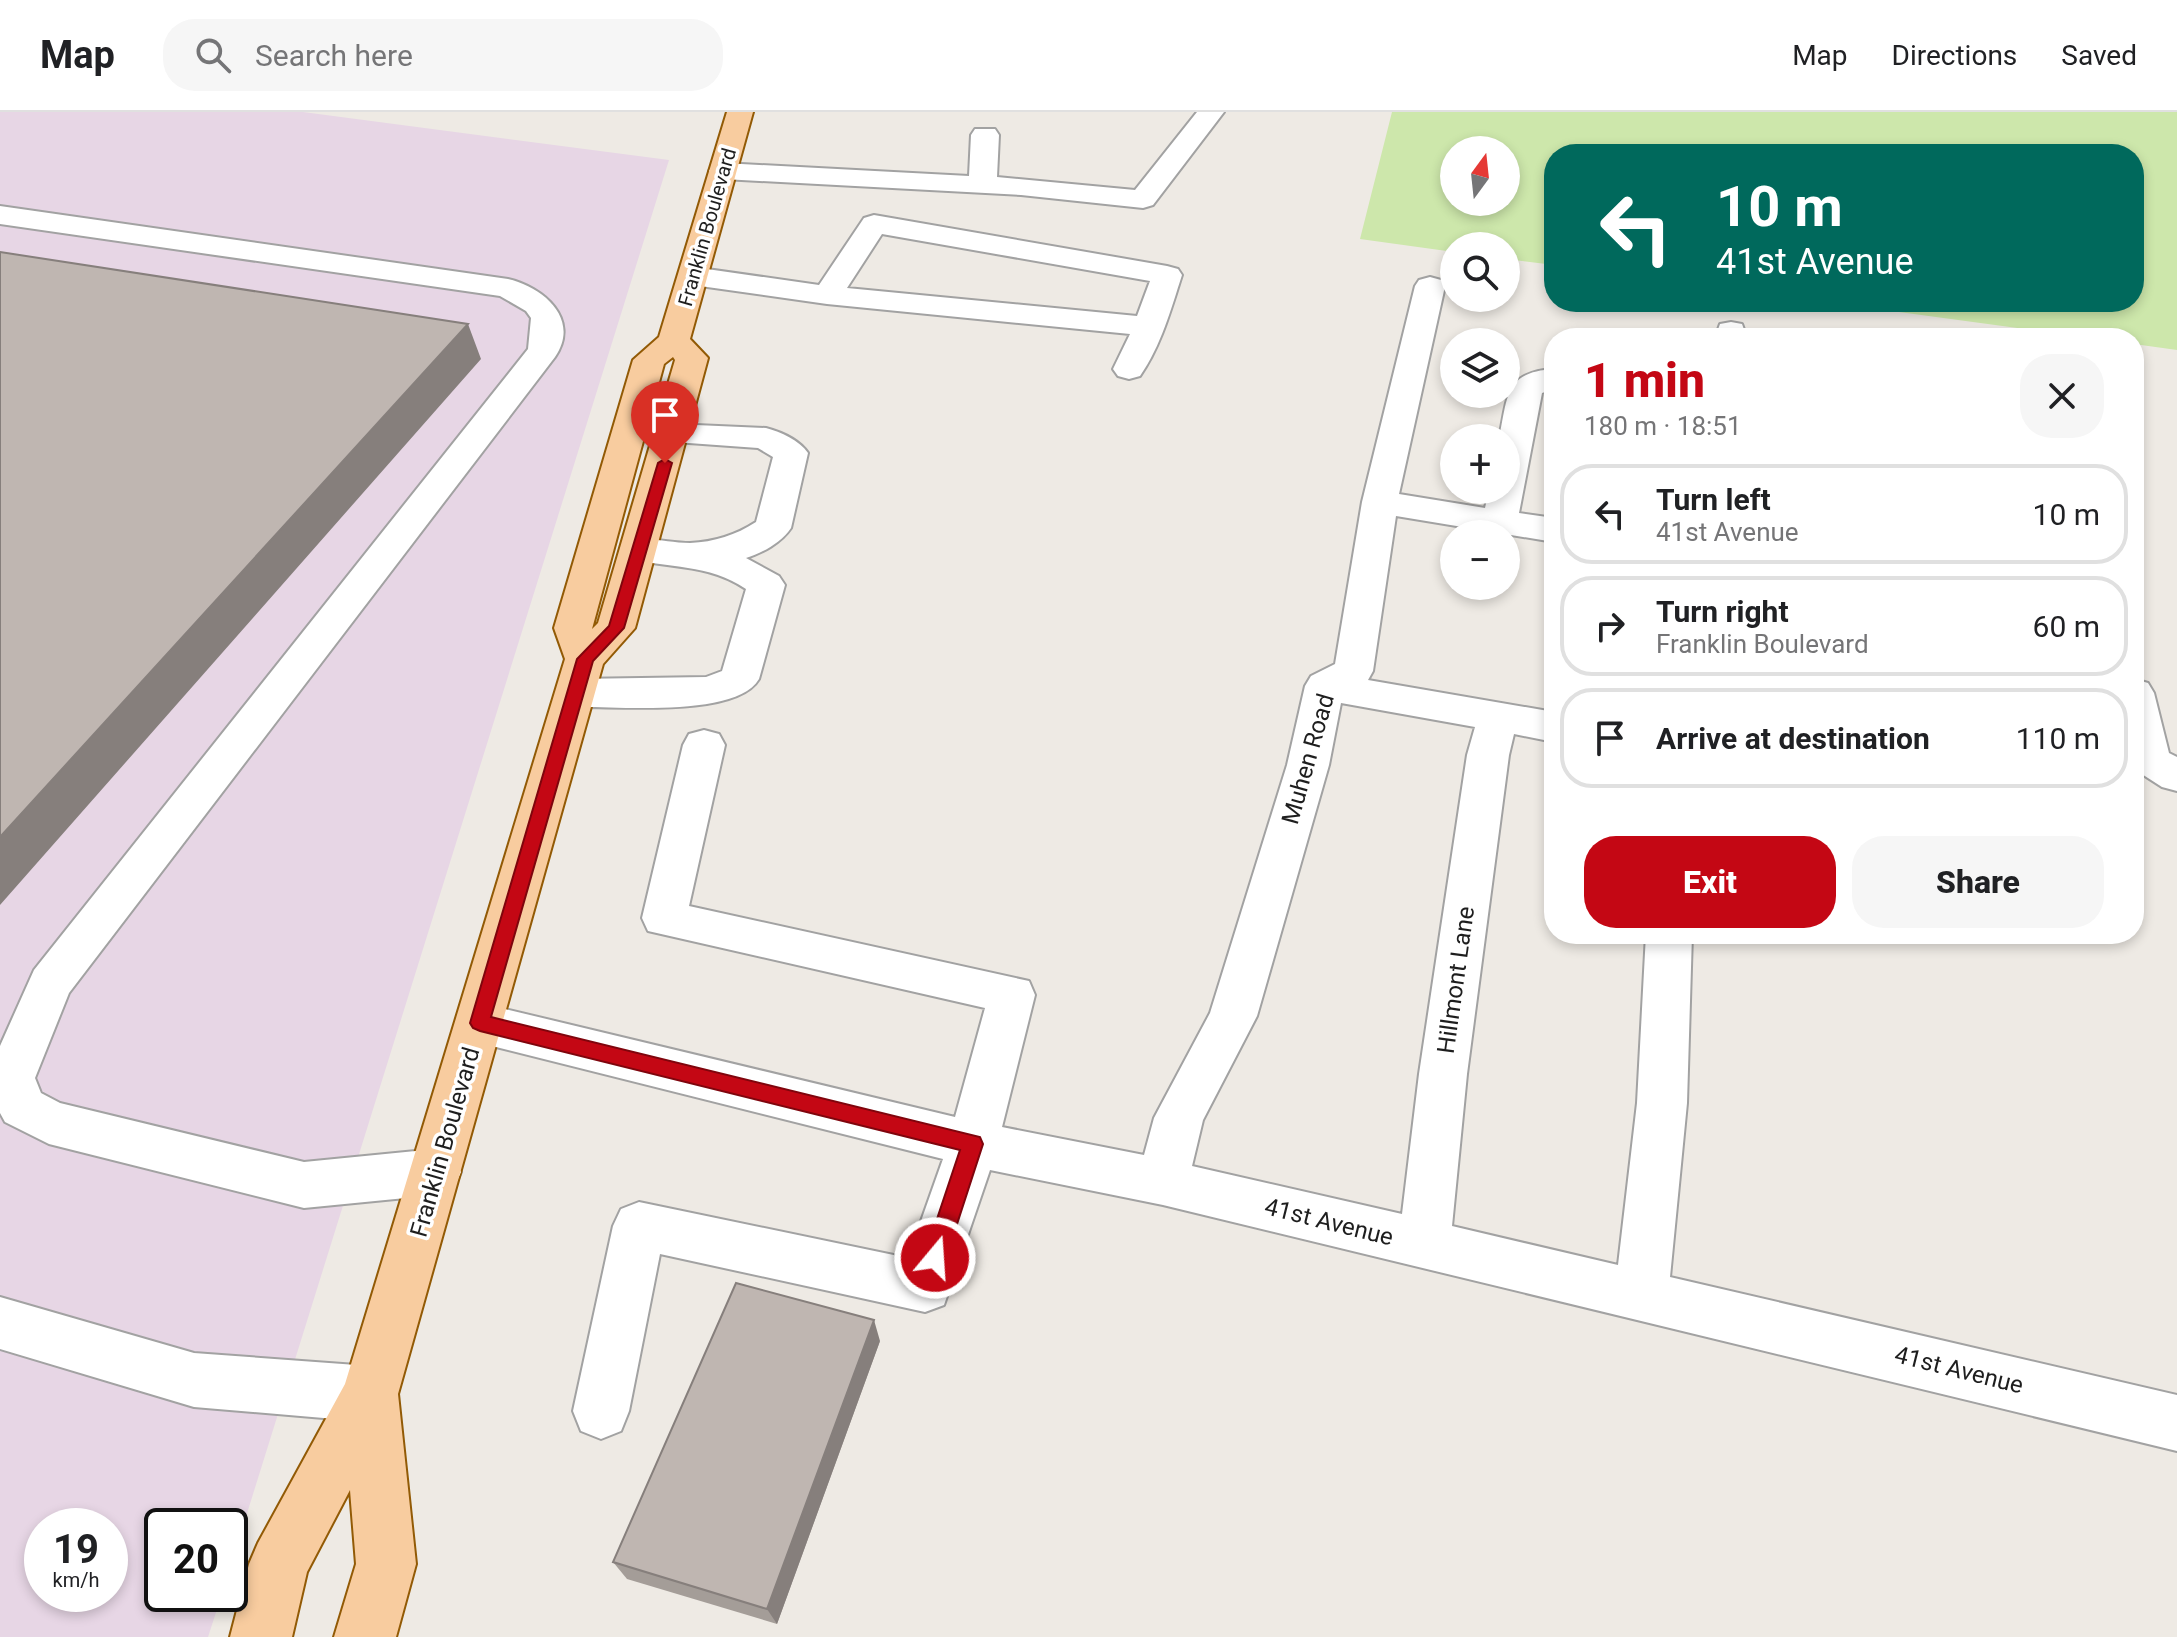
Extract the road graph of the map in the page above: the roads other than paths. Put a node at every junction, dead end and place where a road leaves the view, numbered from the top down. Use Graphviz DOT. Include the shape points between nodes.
graph roads {
  1 [pos="740,112"];
  2 [pos="1211,112"];
  3 [pos="985,135"];
  4 [pos="723,171"];
  5 [pos="983,185"];
  6 [pos="0,215"];
  7 [pos="693,276"];
  8 [pos="1430,286"];
  9 [pos="827,295"];
  10 [pos="1149,327"];
  11 [pos="674,341"];
  12 [pos="1129,369"];
  13 [pos="1544,380"];
  14 [pos="673,434"];
  15 [pos="1380,502"];
  16 [pos="1494,520"];
  17 [pos="1500,520"];
  18 [pos="1520,524"];
  19 [pos="1544,528"];
  20 [pos="640,550"];
  21 [pos="699,553"];
  22 [pos="581,676"];
  23 [pos="1325,686"];
  24 [pos="1498,717"];
  25 [pos="1544,725"];
  26 [pos="2144,734"];
  27 [pos="704,745"];
  28 [pos="2177,776"];
  29 [pos="1669,944"];
  30 [pos="480,1023"];
  31 [pos="973,1144"];
  32 [pos="436,1172"];
  33 [pos="1163,1182"];
  34 [pos="1424,1246"];
  35 [pos="1641,1294"];
  36 [pos="0,1323"];
  37 [pos="370,1394"];
  38 [pos="601,1411"];
  39 [pos="2177,1423"];
  40 [pos="261,1637"];
  41 [pos="365,1637"];
  1 -- 4 [label="main road, Franklin Boulevard"];
  2 -- 5 [label="street" via="1143,199"];
  3 -- 5 [label="street"];
  4 -- 5 [label="street"];
  4 -- 7 [label="main road, Franklin Boulevard"];
  6 -- 32 [label="street" via="508,288 533,300 547,315 550,334 544,350 50,983 11,1078 22,1107 49,1122 304,1185"];
  7 -- 9 [label="street"];
  7 -- 11 [label="main road, Franklin Boulevard"];
  8 -- 15 [label="street, Muhen Road"];
  9 -- 10 [label="street"];
  9 -- 10 [label="street" via="874,224 1167,275"];
  10 -- 12 [label="street"];
  11 -- 14 [label="main road, Franklin Boulevard" via="692,358"];
  11 -- 22 [label="main road, Franklin Boulevard" via="649,360 593,550 573,628"];
  13 -- 17 [label="street" via="1526,389"];
  14 -- 20 [label="main road, Franklin Boulevard"];
  14 -- 21 [label="street" via="766,438 791,453 773,528 745,546"];
  15 -- 16 [label="street"];
  15 -- 23 [label="street, Muhen Road" via="1353,671"];
  18 -- 19 [label="street"];
  20 -- 21 [label="street"];
  20 -- 22 [label="main road, Franklin Boulevard" via="616,628"];
  21 -- 22 [label="street" via="746,570 766,585 739,679 710,691"];
  22 -- 30 [label="main road, Franklin Boulevard"];
  23 -- 24 [label="street"];
  23 -- 33 [label="street, Muhen Road" via="1308,765 1233,1016 1179,1118"];
  24 -- 25 [label="street"];
  24 -- 34 [label="street, Hillmont Lane" via="1488,755 1447,1044"];
  26 -- 28 [label="street" via="2151,762"];
  27 -- 31 [label="street" via="664,918 1012,995"];
  29 -- 35 [label="street" via="1662,1103"];
  30 -- 31 [label="street, 41st Avenue"];
  30 -- 32 [label="main road, Franklin Boulevard"];
  31 -- 33 [label="street, 41st Avenue"];
  31 -- 38 [label="street" via="925,1287 639,1226"];
  32 -- 37 [label="main road, Franklin Boulevard"];
  33 -- 34 [label="street, 41st Avenue"];
  34 -- 35 [label="street, 41st Avenue"];
  35 -- 39 [label="street, 41st Avenue"];
  36 -- 37 [label="street" via="194,1380"];
  37 -- 40 [label="main road, Franklin Boulevard" via="279,1564"];
  37 -- 41 [label="main road, Franklin Boulevard" via="386,1564"];
}
